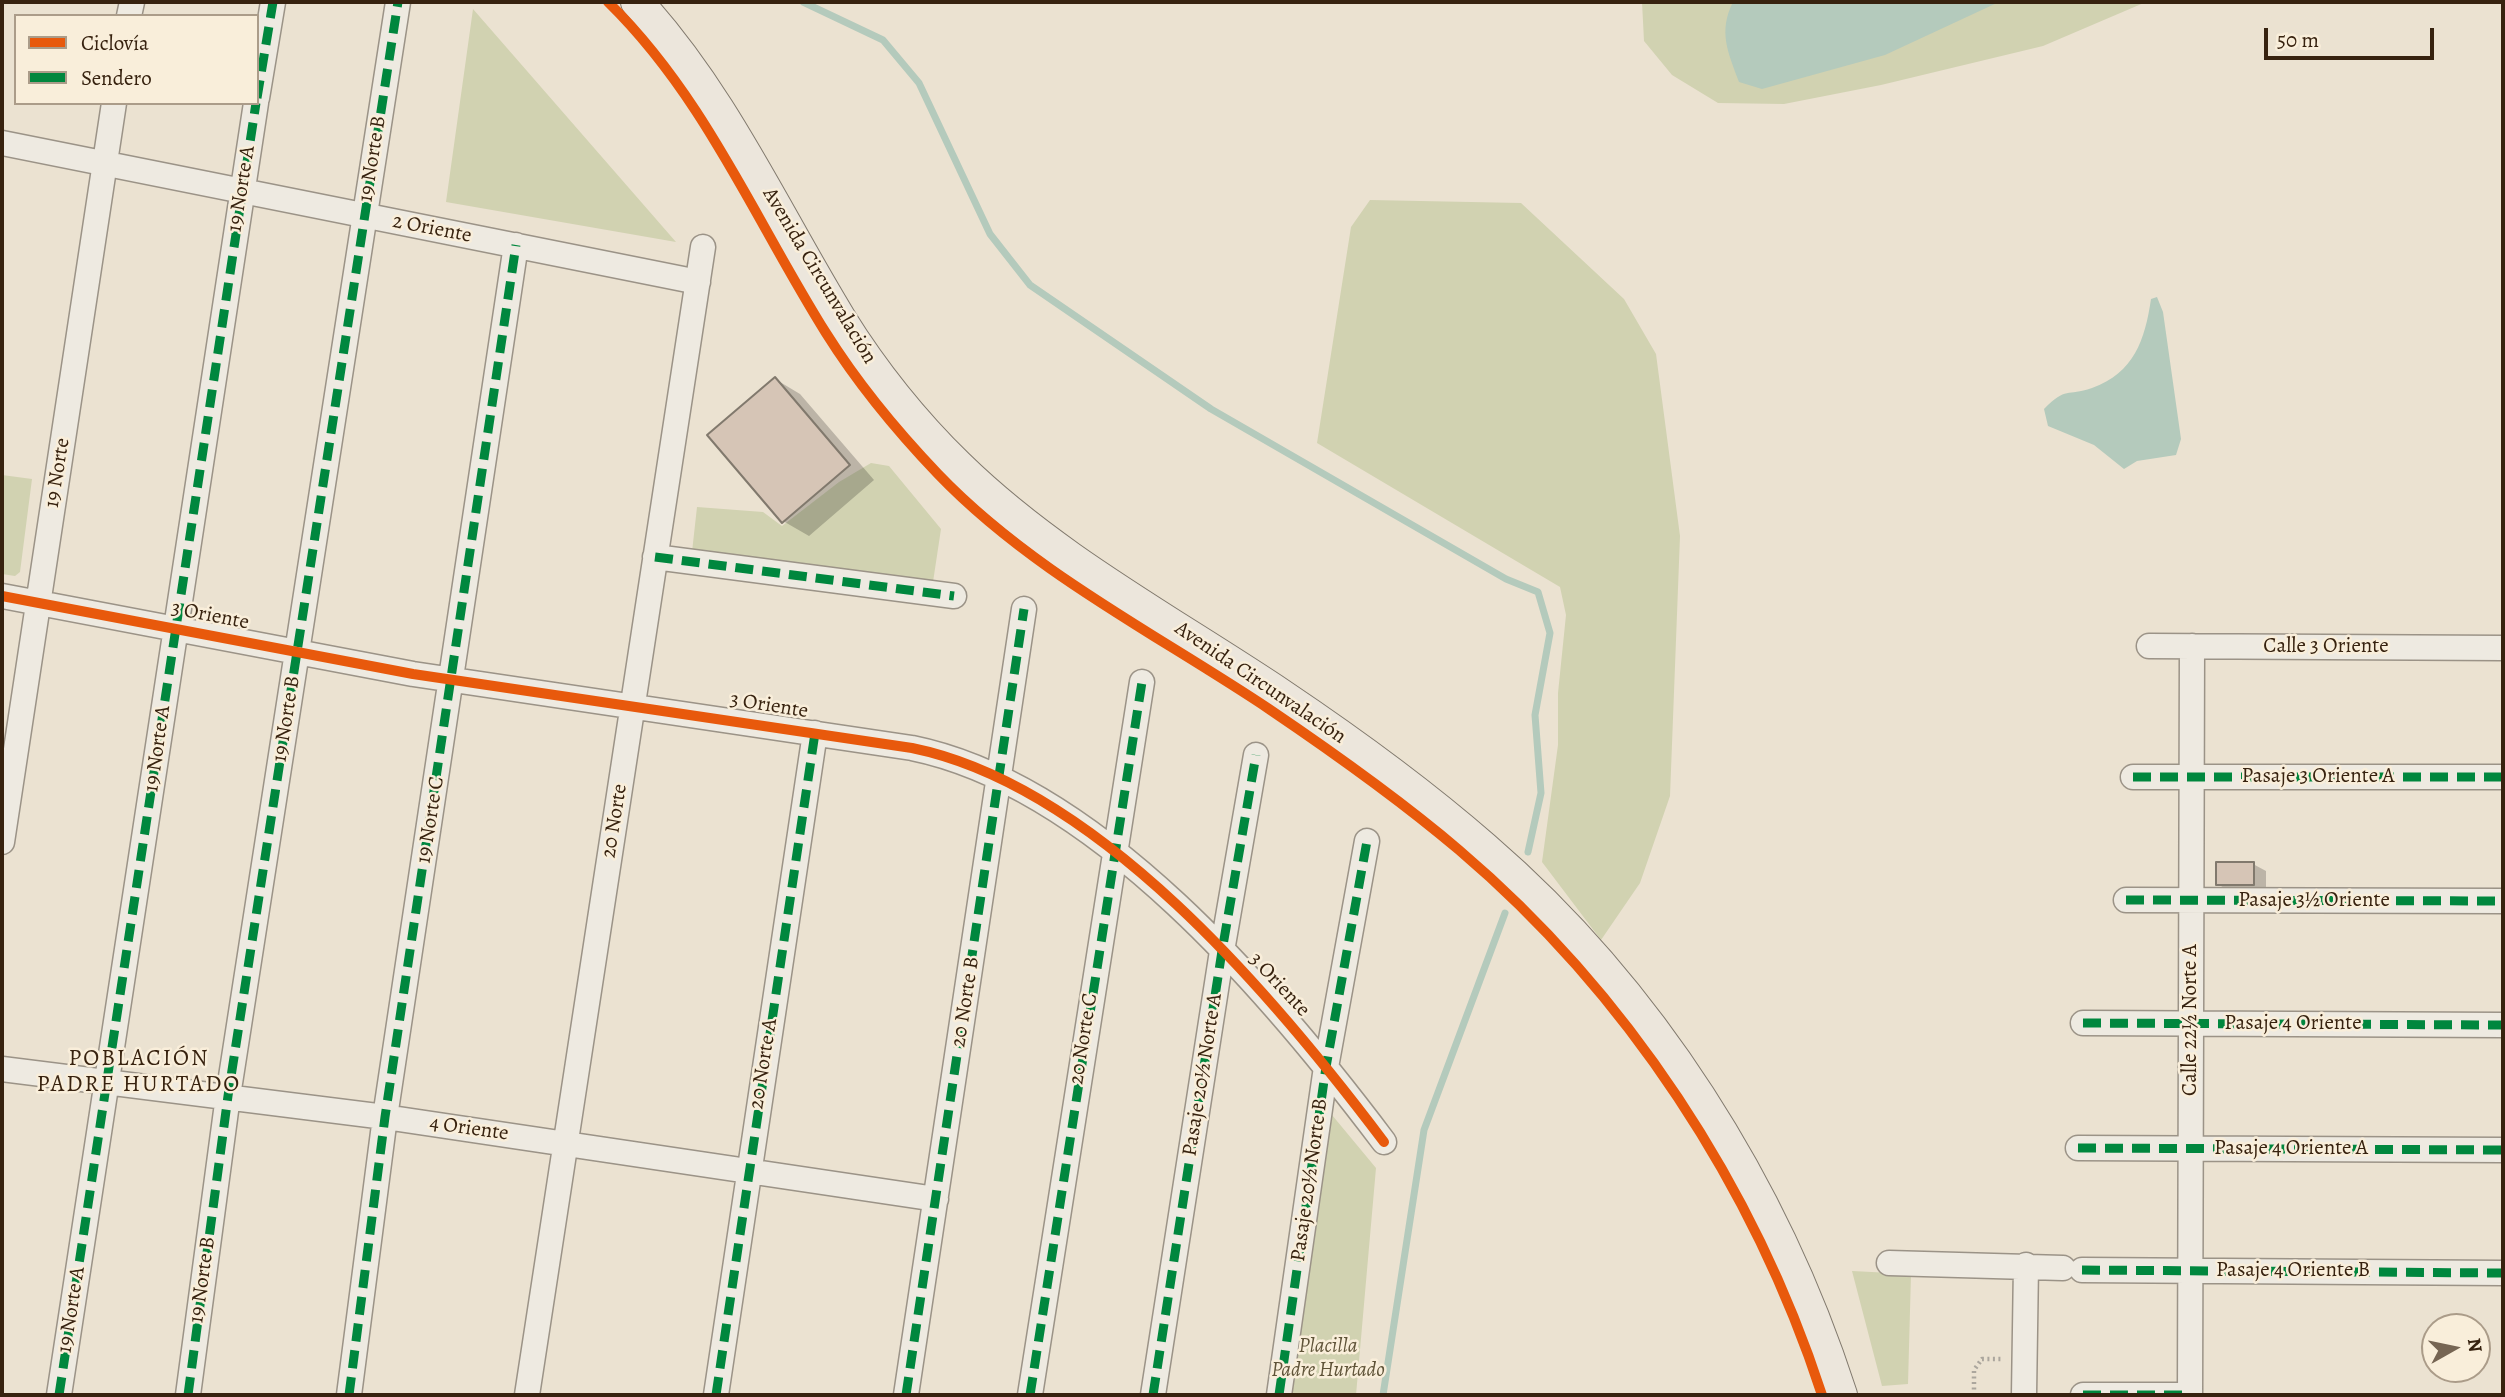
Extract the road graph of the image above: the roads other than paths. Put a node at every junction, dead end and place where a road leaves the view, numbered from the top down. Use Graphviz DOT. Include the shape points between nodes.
graph roads {
  1 [pos="273,2"];
  2 [pos="398,2"];
  3 [pos="637,2"];
  4 [pos="259,86"];
  5 [pos="114,105"];
  6 [pos="256,105"];
  7 [pos="2,143"];
  8 [pos="104,164"];
  9 [pos="242,191"];
  10 [pos="365,215"];
  11 [pos="516,245"];
  12 [pos="703,247"];
  13 [pos="698,282"];
  14 [pos="655,557"];
  15 [pos="2,596"];
  16 [pos="954,596"];
  17 [pos="38,603"];
  18 [pos="1024,609"];
  19 [pos="176,629"];
  20 [pos="2149,646"];
  21 [pos="2192,646"];
  22 [pos="2503,648"];
  23 [pos="297,652"];
  24 [pos="452,679"];
  25 [pos="1142,682"];
  26 [pos="632,705"];
  27 [pos="815,733"];
  28 [pos="1256,755"];
  29 [pos="1000,776"];
  30 [pos="2133,777"];
  31 [pos="2192,777"];
  32 [pos="2503,777"];
  33 [pos="1367,841"];
  34 [pos="2,842"];
  35 [pos="1113,852"];
  36 [pos="2126,900"];
  37 [pos="2192,900"];
  38 [pos="2503,901"];
  39 [pos="1222,951"];
  40 [pos="2083,1023"];
  41 [pos="2191,1024"];
  42 [pos="2503,1025"];
  43 [pos="1326,1068"];
  44 [pos="2,1069"];
  45 [pos="109,1082"];
  46 [pos="228,1096"];
  47 [pos="385,1117"];
  48 [pos="1384,1142"];
  49 [pos="565,1143"];
  50 [pos="2078,1148"];
  51 [pos="2191,1148"];
  52 [pos="2503,1150"];
  53 [pos="748,1171"];
  54 [pos="936,1199"];
  55 [pos="1889,1263"];
  56 [pos="2026,1265"];
  57 [pos="2191,1271"];
  58 [pos="2503,1273"];
  59 [pos="59,1395"];
  60 [pos="188,1395"];
  61 [pos="349,1395"];
  62 [pos="527,1395"];
  63 [pos="716,1395"];
  64 [pos="906,1395"];
  65 [pos="1030,1395"];
  66 [pos="1153,1395"];
  67 [pos="1279,1395"];
  68 [pos="1840,1395"];
  69 [pos="2024,1395"];
  70 [pos="2083,1395"];
  71 [pos="2190,1395"];
  1 -- 4 [label="street"];
  2 -- 10 [label="street, 19 Norte B"];
  3 -- 68 [label="main road, Avenida Circunvalación" via="731,127 868,361 956,464 1047,541 1282,696 1409,788 1484,848 1597,962 1665,1048 1744,1172 1795,1275"];
  5 -- 8 [label="street, 19 Norte"];
  6 -- 9 [label="street, 19 Norte A"];
  7 -- 8 [label="street, 2 Oriente"];
  8 -- 9 [label="street, 2 Oriente"];
  8 -- 17 [label="street, 19 Norte"];
  9 -- 10 [label="street, 2 Oriente"];
  9 -- 19 [label="street, 19 Norte A"];
  10 -- 11 [label="street, 2 Oriente"];
  10 -- 23 [label="street, 19 Norte B"];
  11 -- 13 [label="street, 2 Oriente"];
  11 -- 24 [label="street, 19 Norte C"];
  12 -- 13 [label="street, 20 Norte"];
  13 -- 14 [label="street, 20 Norte"];
  14 -- 16 [label="street"];
  14 -- 26 [label="street, 20 Norte"];
  15 -- 17 [label="street, 3 Oriente"];
  17 -- 19 [label="street, 3 Oriente"];
  17 -- 34 [label="street, 19 Norte"];
  18 -- 29 [label="street, 20 Norte B"];
  19 -- 23 [label="street, 3 Oriente"];
  19 -- 45 [label="street, 19 Norte A"];
  20 -- 21 [label="street, Calle 3 Oriente"];
  21 -- 22 [label="street, Calle 3 Oriente"];
  21 -- 31 [label="street, Calle 22½ Norte A"];
  23 -- 24 [label="street, 3 Oriente"];
  23 -- 46 [label="street, 19 Norte B"];
  24 -- 26 [label="street, 3 Oriente"];
  24 -- 47 [label="street, 19 Norte C"];
  25 -- 35 [label="street, 20 Norte C"];
  26 -- 27 [label="street, 3 Oriente"];
  26 -- 49 [label="street, 20 Norte"];
  27 -- 29 [label="street, 3 Oriente" via="942,754"];
  27 -- 53 [label="street, 20 Norte A"];
  28 -- 39 [label="street, Pasaje 20½ Norte A"];
  29 -- 35 [label="street, 3 Oriente"];
  29 -- 54 [label="street, 20 Norte B"];
  30 -- 31 [label="street, Pasaje 3 Oriente A"];
  31 -- 32 [label="street, Pasaje 3 Oriente A"];
  31 -- 37 [label="street, Calle 22½ Norte A"];
  33 -- 43 [label="street, Pasaje 20½ Norte B"];
  35 -- 39 [label="street, 3 Oriente"];
  35 -- 65 [label="street, 20 Norte C"];
  36 -- 37 [label="street, Pasaje 3½ Oriente"];
  37 -- 38 [label="street, Pasaje 3½ Oriente"];
  37 -- 41 [label="street, Calle 22½ Norte A"];
  39 -- 43 [label="street, 3 Oriente"];
  39 -- 66 [label="street, Pasaje 20½ Norte A"];
  40 -- 41 [label="street, Pasaje 4 Oriente"];
  41 -- 42 [label="street, Pasaje 4 Oriente"];
  41 -- 51 [label="street, Calle 22½ Norte A"];
  43 -- 48 [label="street, 3 Oriente"];
  43 -- 67 [label="street, Pasaje 20½ Norte B"];
  44 -- 45 [label="street, 4 Oriente"];
  45 -- 46 [label="street, 4 Oriente"];
  45 -- 59 [label="street, 19 Norte A"];
  46 -- 47 [label="street, 4 Oriente"];
  46 -- 60 [label="street, 19 Norte B"];
  47 -- 49 [label="street, 4 Oriente"];
  47 -- 61 [label="street, 19 Norte C"];
  49 -- 53 [label="street, 4 Oriente"];
  49 -- 62 [label="street, 20 Norte"];
  50 -- 51 [label="street, Pasaje 4 Oriente A"];
  51 -- 52 [label="street, Pasaje 4 Oriente A"];
  51 -- 57 [label="street, Calle 22½ Norte A"];
  53 -- 54 [label="street, 4 Oriente"];
  53 -- 63 [label="street, 20 Norte A"];
  54 -- 64 [label="street, 20 Norte B"];
  55 -- 56 [label="street, Pasaje 4 Oriente B"];
  56 -- 57 [label="street, Pasaje 4 Oriente B"];
  56 -- 69 [label="street"];
  57 -- 58 [label="street, Pasaje 4 Oriente B"];
  57 -- 71 [label="street, Calle 22½ Norte A"];
  70 -- 71 [label="street"];
}
